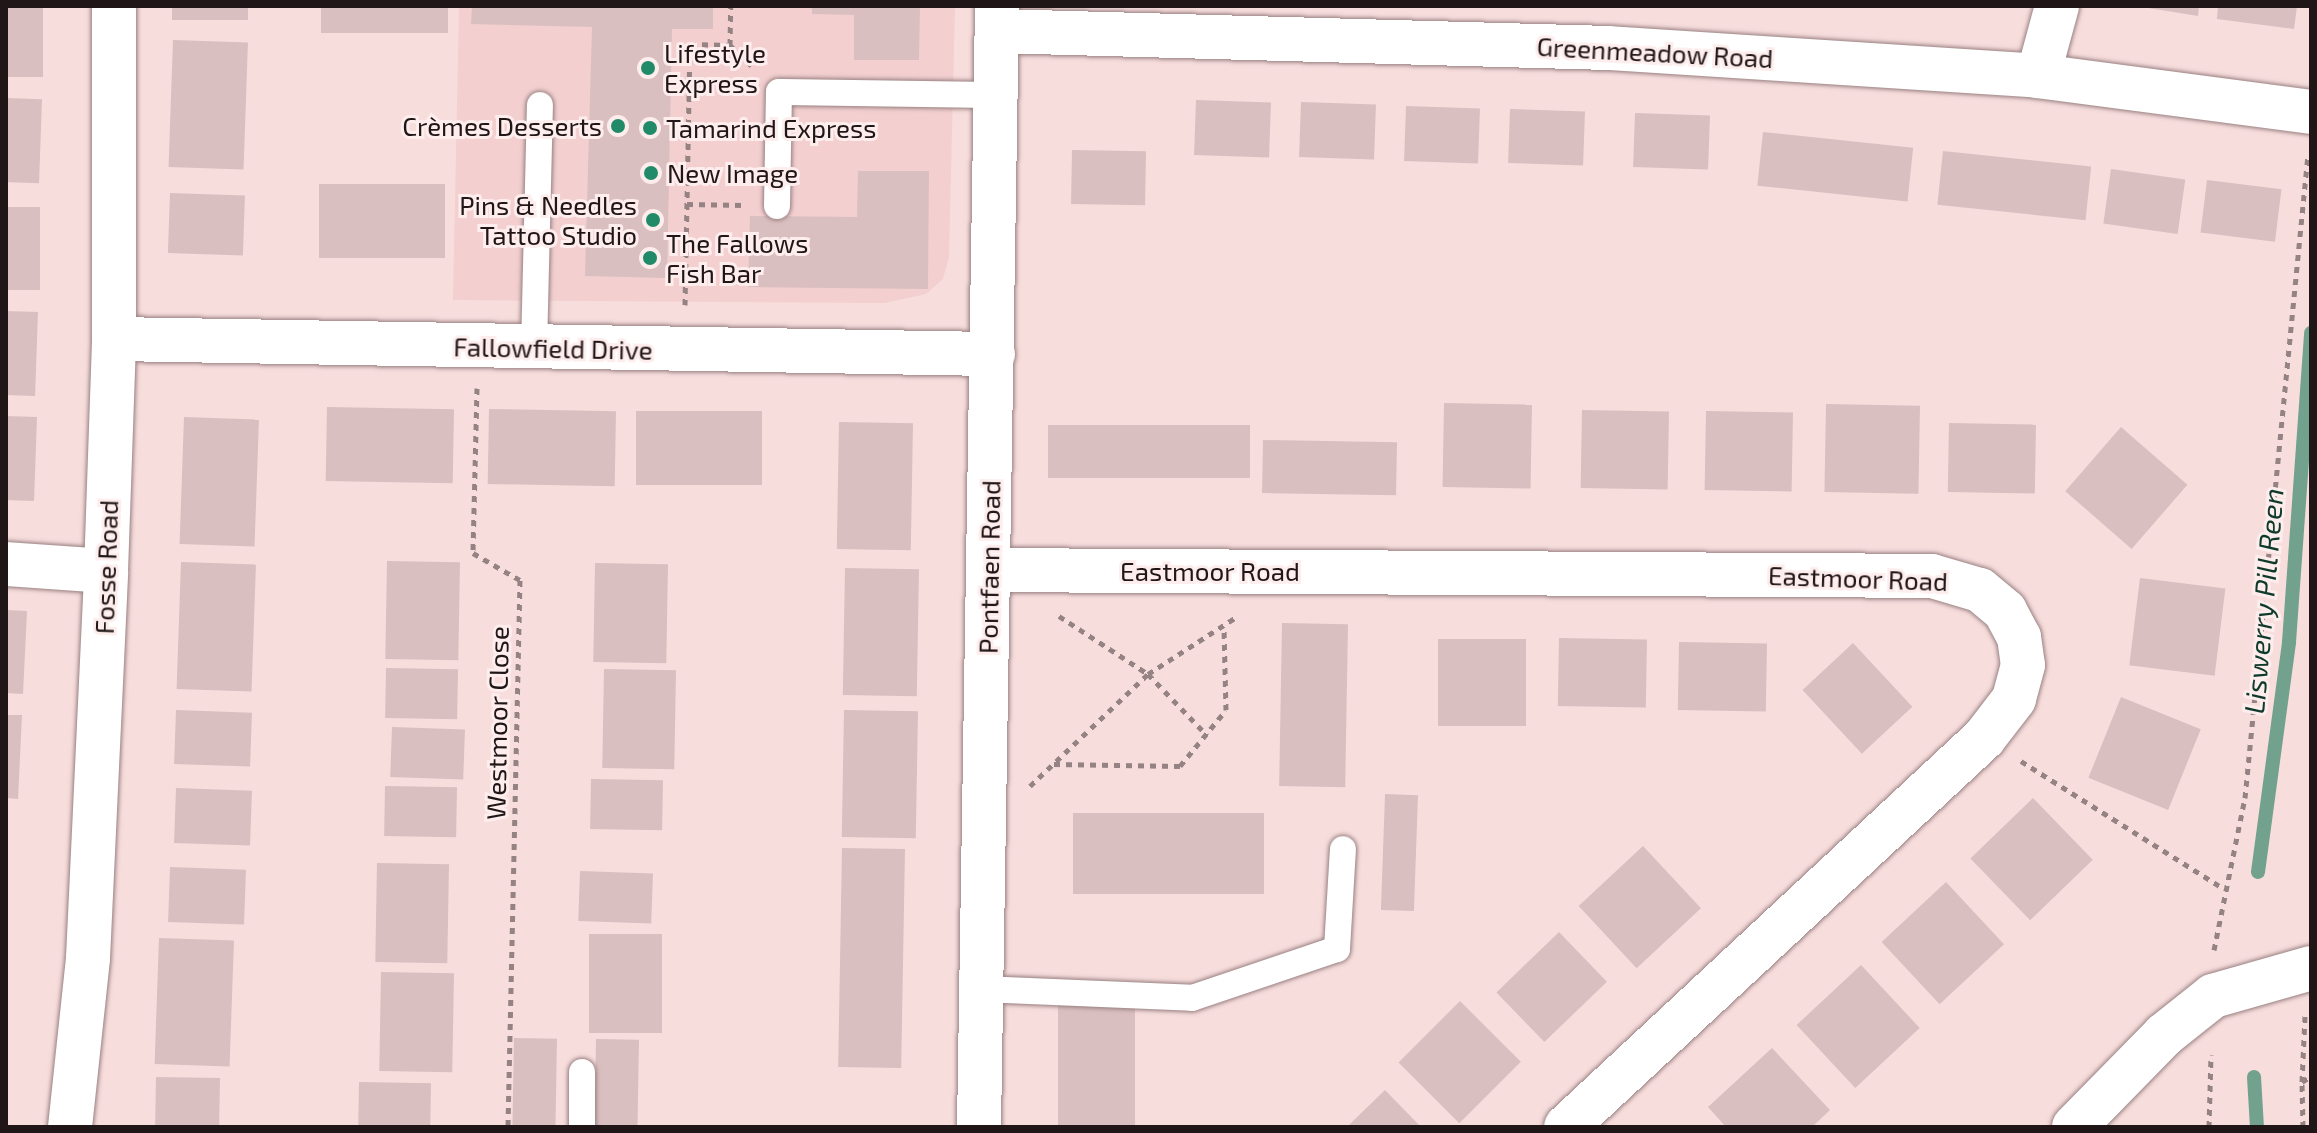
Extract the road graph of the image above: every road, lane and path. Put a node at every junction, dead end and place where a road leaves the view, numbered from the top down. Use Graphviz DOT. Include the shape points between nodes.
graph roads {
  1 [pos="114,6"];
  2 [pos="731,6"];
  3 [pos="2057,6"];
  4 [pos="997,18"];
  5 [pos="2038,76"];
  6 [pos="996,95"];
  7 [pos="540,105"];
  8 [pos="2310,127"];
  9 [pos="687,204"];
  10 [pos="777,206"];
  11 [pos="114,339"];
  12 [pos="478,347"];
  13 [pos="534,348"];
  14 [pos="684,350"];
  15 [pos="993,354"];
  16 [pos="6,564"];
  17 [pos="989,570"];
  18 [pos="106,571"];
  19 [pos="1301,571"];
  20 [pos="1055,613"];
  21 [pos="1224,626"];
  22 [pos="1148,674"];
  23 [pos="1207,735"];
  24 [pos="1984,738"];
  25 [pos="1054,764"];
  26 [pos="984,828"];
  27 [pos="1343,849"];
  28 [pos="2224,889"];
  29 [pos="2309,969"];
  30 [pos="981,989"];
  31 [pos="2213,996"];
  32 [pos="582,1072"];
  33 [pos="2311,1076"];
  34 [pos="2302,1082"];
  35 [pos="70,1127"];
  36 [pos="508,1127"];
  37 [pos="582,1127"];
  38 [pos="979,1127"];
  39 [pos="1566,1127"];
  40 [pos="2074,1127"];
  41 [pos="2209,1127"];
  42 [pos="2303,1127"];
  1 -- 11 [label="street, Fosse Road"];
  2 -- 9 [label="path" via="730,45 690,44"];
  3 -- 5 [label="street"];
  4 -- 5 [label="street, Greenmeadow Road" via="1609,48"];
  4 -- 6 [label="street, Pontfaen Road"];
  5 -- 8 [label="street, Greenmeadow Road"];
  6 -- 10 [label="lane" via="779,92"];
  6 -- 15 [label="street, Pontfaen Road"];
  7 -- 13 [label="lane"];
  8 -- 28 [label="path" via="2245,798"];
  9 -- 10 [label="path"];
  9 -- 14 [label="path"];
  11 -- 12 [label="street, Fallowfield Drive"];
  11 -- 18 [label="street, Fosse Road"];
  12 -- 13 [label="street, Fallowfield Drive"];
  12 -- 36 [label="path, Westmoor Close" via="473,553 520,580"];
  13 -- 14 [label="street, Fallowfield Drive"];
  14 -- 15 [label="street, Fallowfield Drive"];
  15 -- 17 [label="street, Pontfaen Road"];
  16 -- 18 [label="street"];
  17 -- 19 [label="street, Eastmoor Road"];
  17 -- 26 [label="street, Pontfaen Road"];
  18 -- 35 [label="street, Fosse Road" via="88,958"];
  19 -- 21 [label="path"];
  19 -- 24 [label="street, Eastmoor Road" via="1932,576 1957,581 1980,590 2005,611 2019,637 2023,665 2014,699"];
  20 -- 22 [label="path"];
  21 -- 22 [label="path"];
  21 -- 23 [label="path" via="1226,710"];
  22 -- 23 [label="path"];
  22 -- 25 [label="path"];
  23 -- 25 [label="path" via="1180,766"];
  24 -- 28 [label="path"];
  24 -- 39 [label="street, Eastmoor Road"];
  25 -- 26 [label="path"];
  26 -- 30 [label="street, Pontfaen Road"];
  27 -- 30 [label="lane" via="1337,949 1192,998"];
  28 -- 31 [label="path"];
  29 -- 31 [label="street"];
  29 -- 34 [label="path"];
  30 -- 38 [label="street, Pontfaen Road"];
  31 -- 40 [label="street" via="2164,1035"];
  31 -- 41 [label="path"];
  32 -- 37 [label="lane"];
  33 -- 34 [label="path"];
  34 -- 42 [label="path"];
}
